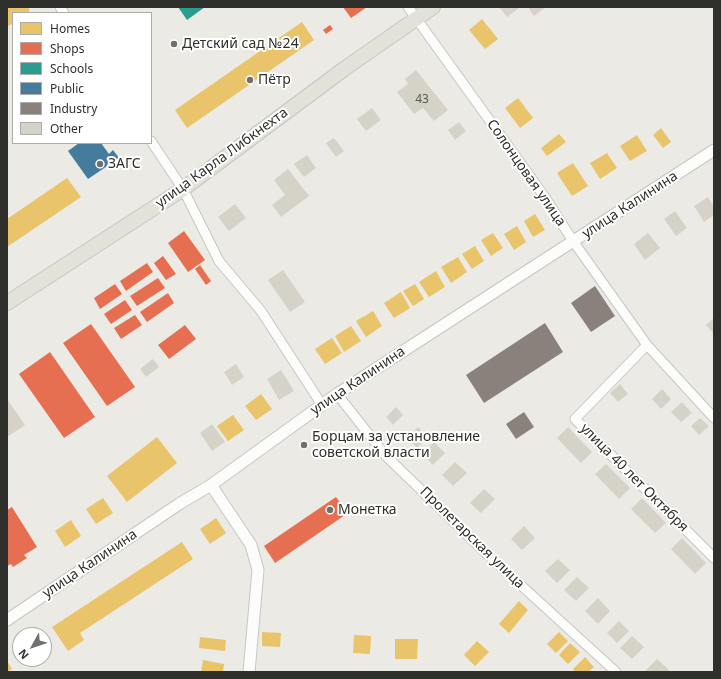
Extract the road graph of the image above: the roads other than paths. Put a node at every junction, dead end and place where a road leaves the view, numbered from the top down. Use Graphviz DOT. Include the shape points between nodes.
graph roads {
  1 [pos="433,7"];
  2 [pos="412,13"];
  3 [pos="152,142"];
  4 [pos="714,150"];
  5 [pos="183,189"];
  6 [pos="573,241"];
  7 [pos="7,303"];
  8 [pos="647,345"];
  9 [pos="338,394"];
  10 [pos="322,404"];
  11 [pos="714,418"];
  12 [pos="211,485"];
  13 [pos="714,558"];
  14 [pos="7,620"];
  15 [pos="249,672"];
  16 [pos="616,672"];
  1 -- 2 [label="main road, улица Карла Либкнехта"];
  2 -- 5 [label="main road, улица Карла Либкнехта" via="344,69"];
  2 -- 6 [label="street, Солонцовая улица" via="544,196"];
  3 -- 5 [label="street"];
  4 -- 6 [label="street, улица Калинина"];
  5 -- 7 [label="main road, улица Карла Либкнехта"];
  5 -- 10 [label="street" via="219,261 261,311"];
  6 -- 8 [label="street, Солонцовая улица"];
  6 -- 9 [label="street, улица Калинина"];
  8 -- 11 [label="street, Солонцовая улица"];
  8 -- 13 [label="street, улица 40 лет Октября" via="576,419"];
  9 -- 10 [label="street, улица Калинина"];
  9 -- 16 [label="street, Пролетарская улица" via="386,456 489,556"];
  10 -- 12 [label="street, улица Калинина"];
  12 -- 14 [label="street, улица Калинина"];
  12 -- 15 [label="street" via="251,545 258,570"];
}
